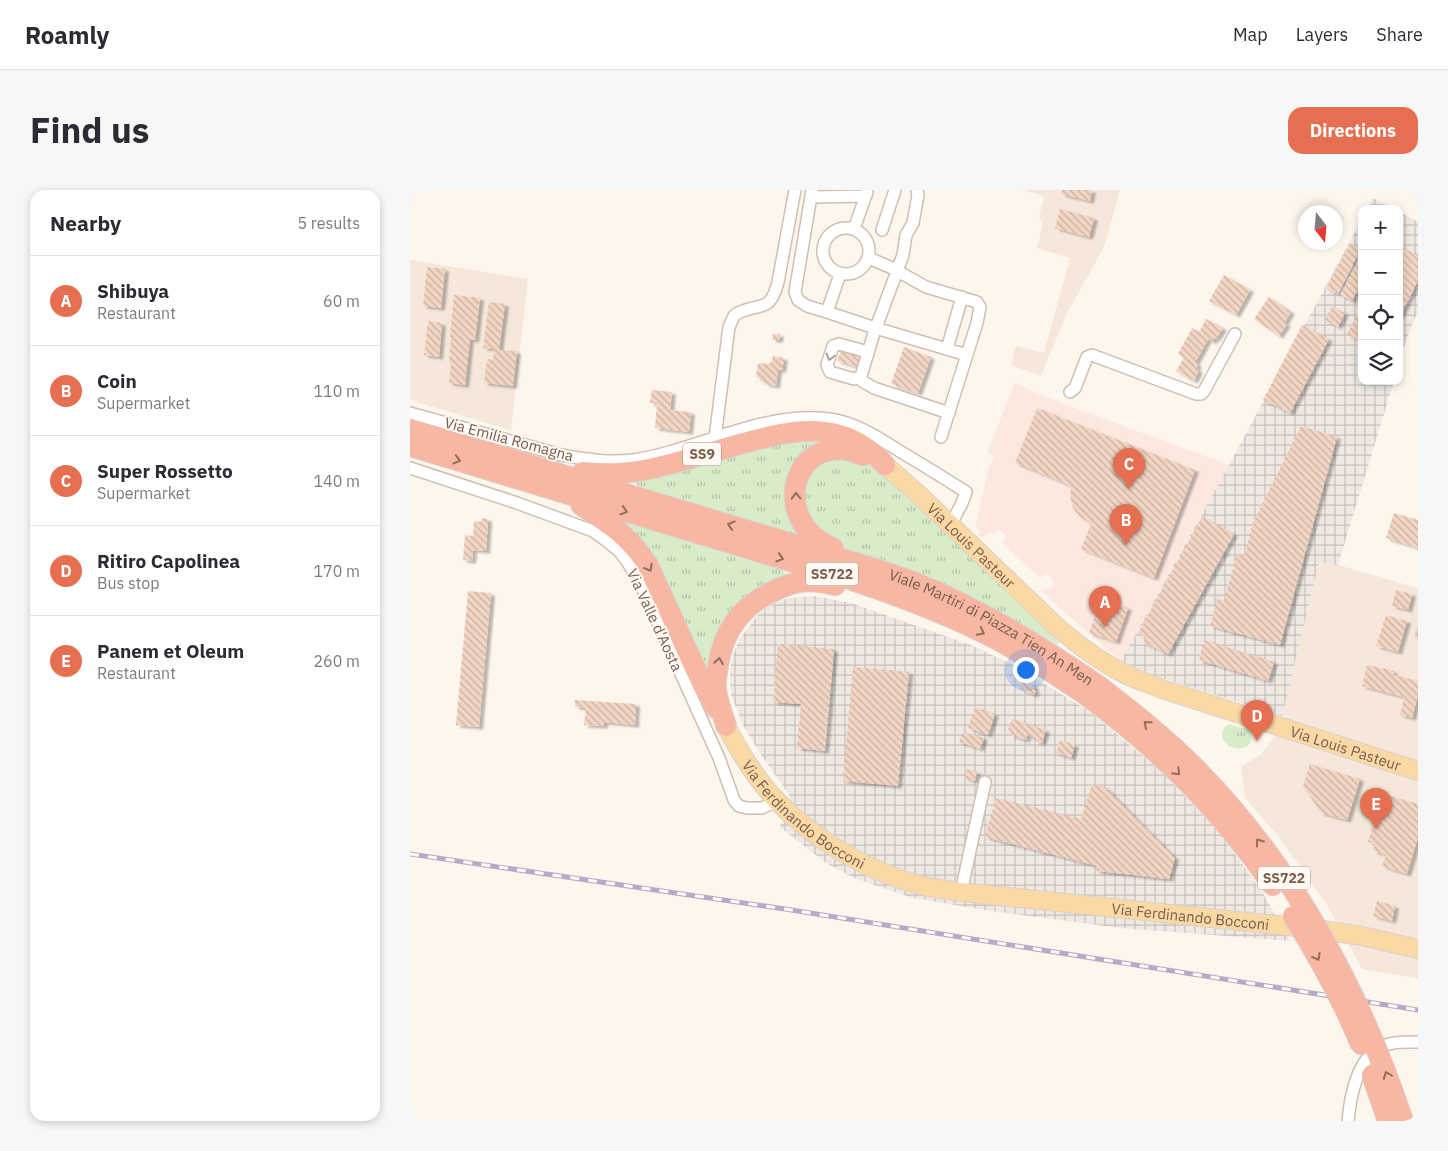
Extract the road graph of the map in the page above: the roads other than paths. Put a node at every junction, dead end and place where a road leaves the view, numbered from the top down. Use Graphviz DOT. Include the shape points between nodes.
graph roads {
  1 [pos="795,190"];
  2 [pos="895,190"];
  3 [pos="916,190"];
  4 [pos="866,193"];
  5 [pos="812,194"];
  6 [pos="854,229"];
  7 [pos="882,230"];
  8 [pos="804,241"];
  9 [pos="824,245"];
  10 [pos="869,258"];
  11 [pos="896,270"];
  12 [pos="840,274"];
  13 [pos="962,297"];
  14 [pos="827,312"];
  15 [pos="876,328"];
  16 [pos="1235,334"];
  17 [pos="947,349"];
  18 [pos="868,352"];
  19 [pos="967,355"];
  20 [pos="861,376"];
  21 [pos="1070,392"];
  22 [pos="410,413"];
  23 [pos="949,413"];
  24 [pos="410,429"];
  25 [pos="941,437"];
  26 [pos="715,438"];
  27 [pos="410,446"];
  28 [pos="510,458"];
  29 [pos="885,465"];
  30 [pos="410,468"];
  31 [pos="561,492"];
  32 [pos="950,526"];
  33 [pos="911,581"];
  34 [pos="950,617"];
  35 [pos="1091,690"];
  36 [pos="726,726"];
  37 [pos="1418,772"];
  38 [pos="984,782"];
  39 [pos="777,801"];
  40 [pos="962,892"];
  41 [pos="1418,949"];
  42 [pos="1418,1042"];
  43 [pos="1348,1121"];
  44 [pos="1388,1121"];
  45 [pos="1403,1121"];
  1 -- 26 [label="street" via="774,296 764,306 738,313 729,327"];
  2 -- 7 [label="street"];
  3 -- 11 [label="street" via="913,223 906,235"];
  4 -- 5 [label="street"];
  4 -- 6 [label="street"];
  5 -- 8 [label="street"];
  6 -- 9 [label="street" via="839,229 827,238"];
  6 -- 10 [label="street" via="865,238"];
  8 -- 9 [label="street"];
  8 -- 14 [label="street" via="795,292 798,300 807,306"];
  9 -- 12 [label="street" via="826,263"];
  10 -- 11 [label="street"];
  10 -- 12 [label="street" via="861,270"];
  11 -- 13 [label="street" via="926,287"];
  11 -- 15 [label="street"];
  12 -- 14 [label="street"];
  13 -- 17 [label="street"];
  13 -- 19 [label="street" via="977,302 980,307"];
  14 -- 15 [label="street"];
  15 -- 17 [label="street"];
  15 -- 18 [label="street"];
  16 -- 21 [label="street" via="1200,394 1092,355 1087,357 1075,388"];
  17 -- 19 [label="street"];
  18 -- 20 [label="street"];
  18 -- 20 [label="street, one-way" via="838,344 833,346 827,365 830,372 854,379"];
  19 -- 23 [label="street"];
  20 -- 23 [label="street" via="862,381 874,388"];
  22 -- 26 [label="street, Via Emilia Romagna" via="561,455 597,460 656,456"];
  23 -- 25 [label="street"];
  24 -- 28 [label="highway, SS9"];
  26 -- 32 [label="street, Via Emilia Romagna" via="795,418 830,419 851,425 879,438 966,492"];
  27 -- 31 [label="highway, Viale Martiri di Piazza Tien An Men, one-way"];
  28 -- 29 [label="highway, Via Louis Pasteur / SS9" via="578,471 620,474 772,435 804,430 847,438 876,455"];
  33 -- 28 [label="highway, Viale Martiri di Piazza Tien An Men / SS722, one-way"];
  29 -- 32 [label="main road, Via Louis Pasteur"];
  33 -- 29 [label="highway, SS722, one-way" via="888,568 831,548 815,538 802,522 795,501 800,472 818,455 834,450 853,451"];
  30 -- 39 [label="street, Via Valle d'Aosta" via="556,516 593,531 608,541 627,561 641,585 719,758 734,800 747,808 762,808"];
  31 -- 34 [label="highway, Viale Martiri di Piazza Tien An Men / SS722, one-way" via="849,579"];
  31 -- 36 [label="highway, one-way" via="612,525 648,565 703,685"];
  32 -- 37 [label="main road, Via Louis Pasteur" via="1070,638 1114,668 1162,689"];
  33 -- 35 [label="highway, Viale Martiri di Piazza Tien An Men / SS722" via="998,622 1036,644"];
  34 -- 35 [label="highway, Viale Martiri di Piazza Tien An Men / SS722, one-way"];
  36 -- 34 [label="highway, one-way" via="716,690 720,651 738,617 763,596 793,584 821,582"];
  35 -- 44 [label="highway, Viale Martiri di Piazza Tien An Men / SS722, one-way, bridge" via="1172,766 1221,818 1261,869 1306,936 1342,1004"];
  45 -- 35 [label="highway, Viale Martiri di Piazza Tien An Men / SS722, one-way, bridge" via="1379,1054 1347,983 1318,929 1250,830 1197,770 1138,716"];
  36 -- 39 [label="main road, Via Ferdinando Bocconi" via="744,758"];
  38 -- 40 [label="street"];
  39 -- 40 [label="main road, Via Ferdinando Bocconi" via="814,833 854,859 901,879"];
  40 -- 41 [label="main road, Via Ferdinando Bocconi" via="1316,929"];
  42 -- 43 [label="street" via="1387,1045 1370,1054 1356,1080"];
}
